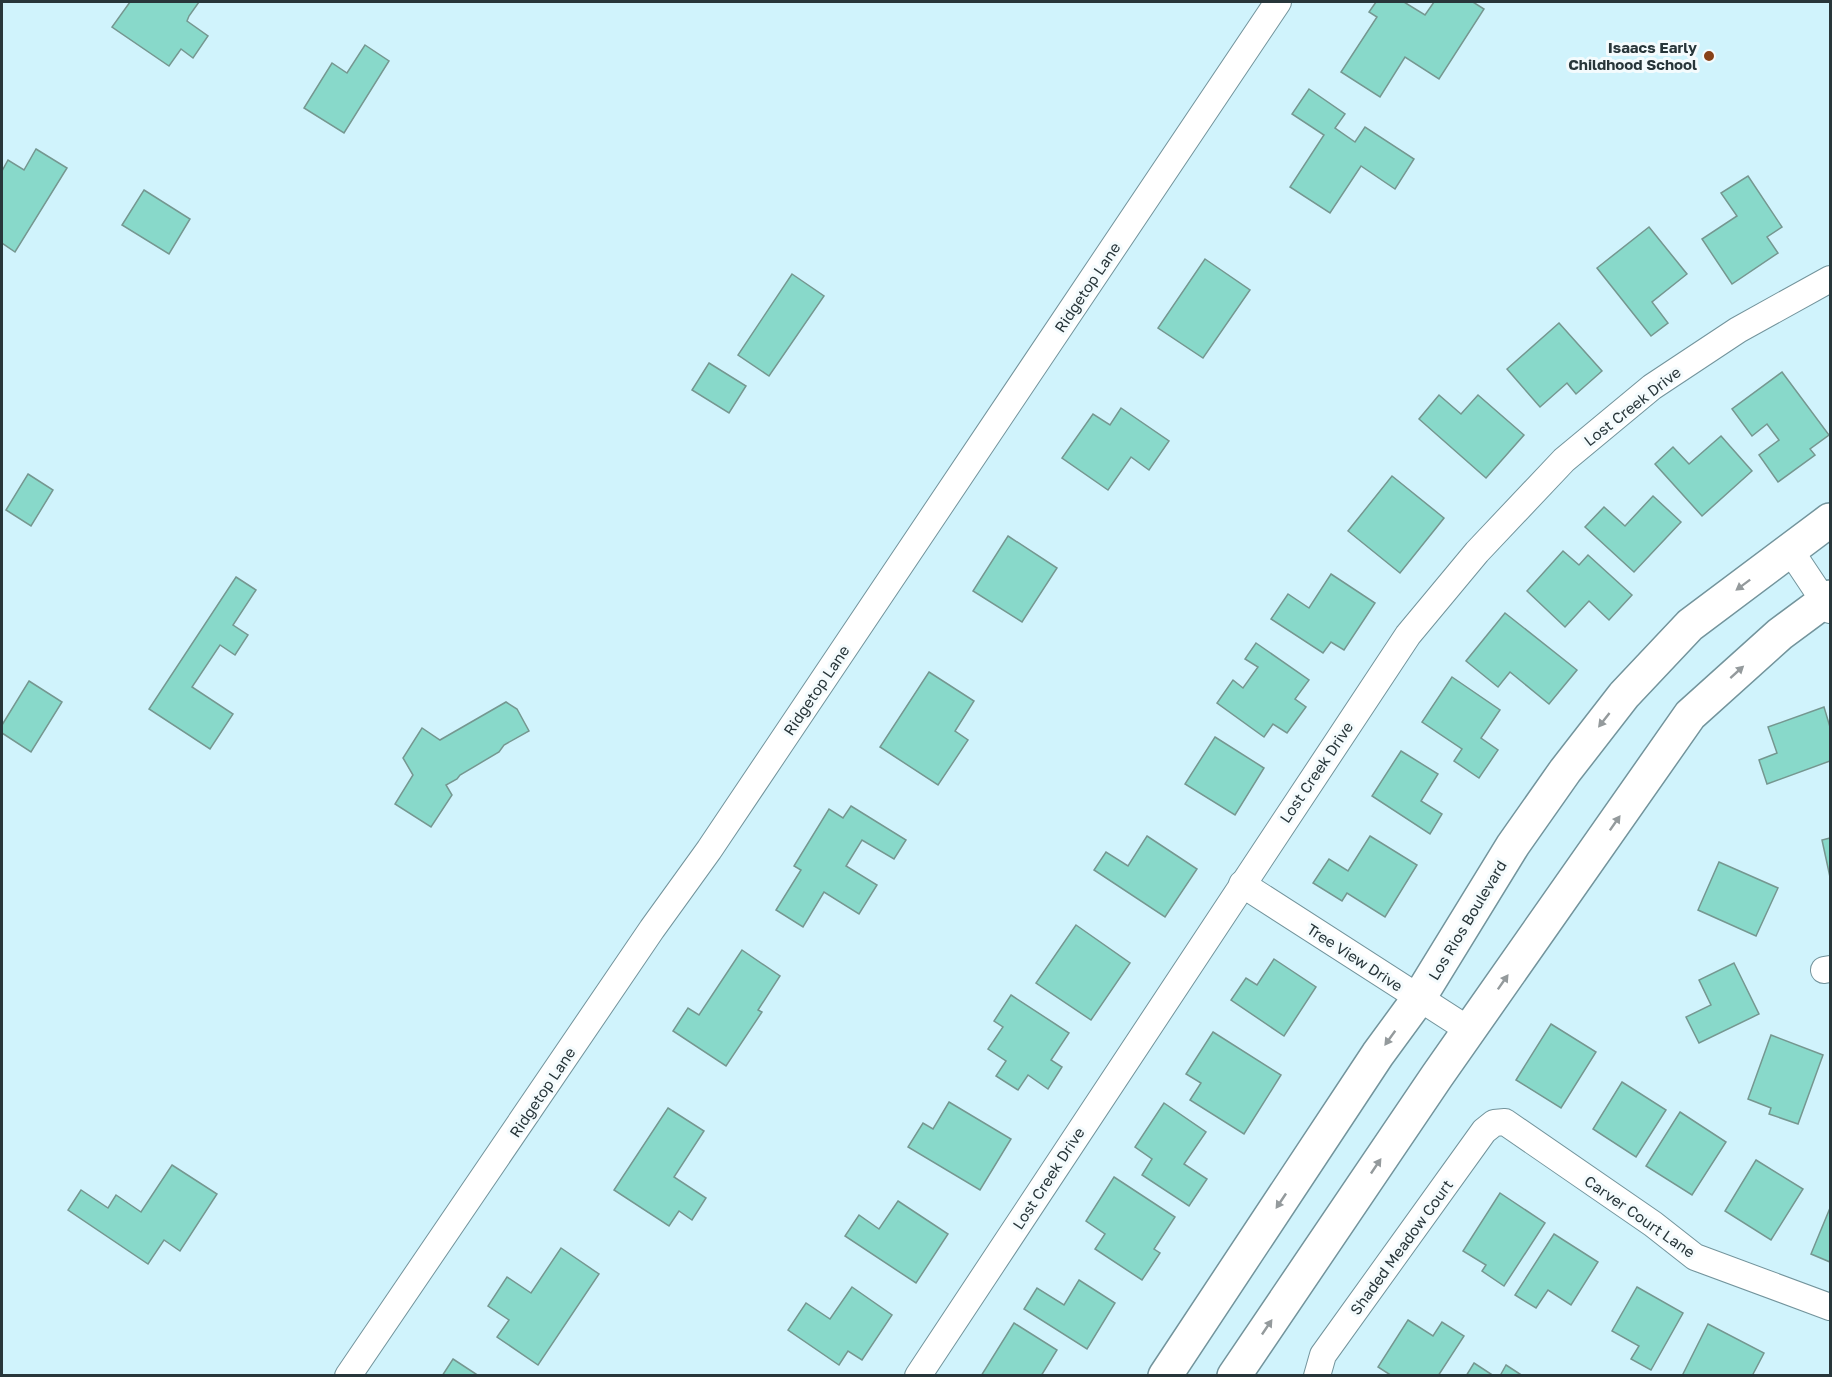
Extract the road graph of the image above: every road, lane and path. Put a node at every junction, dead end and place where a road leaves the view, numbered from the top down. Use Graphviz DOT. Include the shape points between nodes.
graph roads {
  1 [pos="1278,2"];
  2 [pos="1830,279"];
  3 [pos="1830,520"];
  4 [pos="1790,550"];
  5 [pos="1829,603"];
  6 [pos="1242,884"];
  7 [pos="1419,998"];
  8 [pos="1469,1030"];
  9 [pos="1494,1123"];
  10 [pos="1830,1307"];
  11 [pos="348,1376"];
  12 [pos="918,1376"];
  13 [pos="1165,1376"];
  14 [pos="1234,1376"];
  15 [pos="1317,1376"];
  1 -- 11 [label="street, Ridgetop Lane" via="709,850"];
  2 -- 6 [label="street, Lost Creek Drive" via="1738,330 1652,387 1564,460 1477,552 1408,635"];
  3 -- 4 [label="main road, Los Rios Boulevard"];
  4 -- 5 [label="street"];
  4 -- 7 [label="main road, Los Rios Boulevard, one-way" via="1690,625 1623,695 1513,844"];
  8 -- 5 [label="main road, one-way" via="1690,715 1780,634"];
  6 -- 7 [label="street, Tree View Drive"];
  6 -- 12 [label="street, Lost Creek Drive"];
  7 -- 8 [label="street, Tree View Drive"];
  7 -- 13 [label="main road, Los Rios Boulevard, one-way"];
  14 -- 8 [label="main road, one-way"];
  9 -- 10 [label="street, Carver Court Lane" via="1505,1122 1695,1257"];
  9 -- 15 [label="street, Shaded Meadow Court" via="1484,1131 1323,1355"];
}
